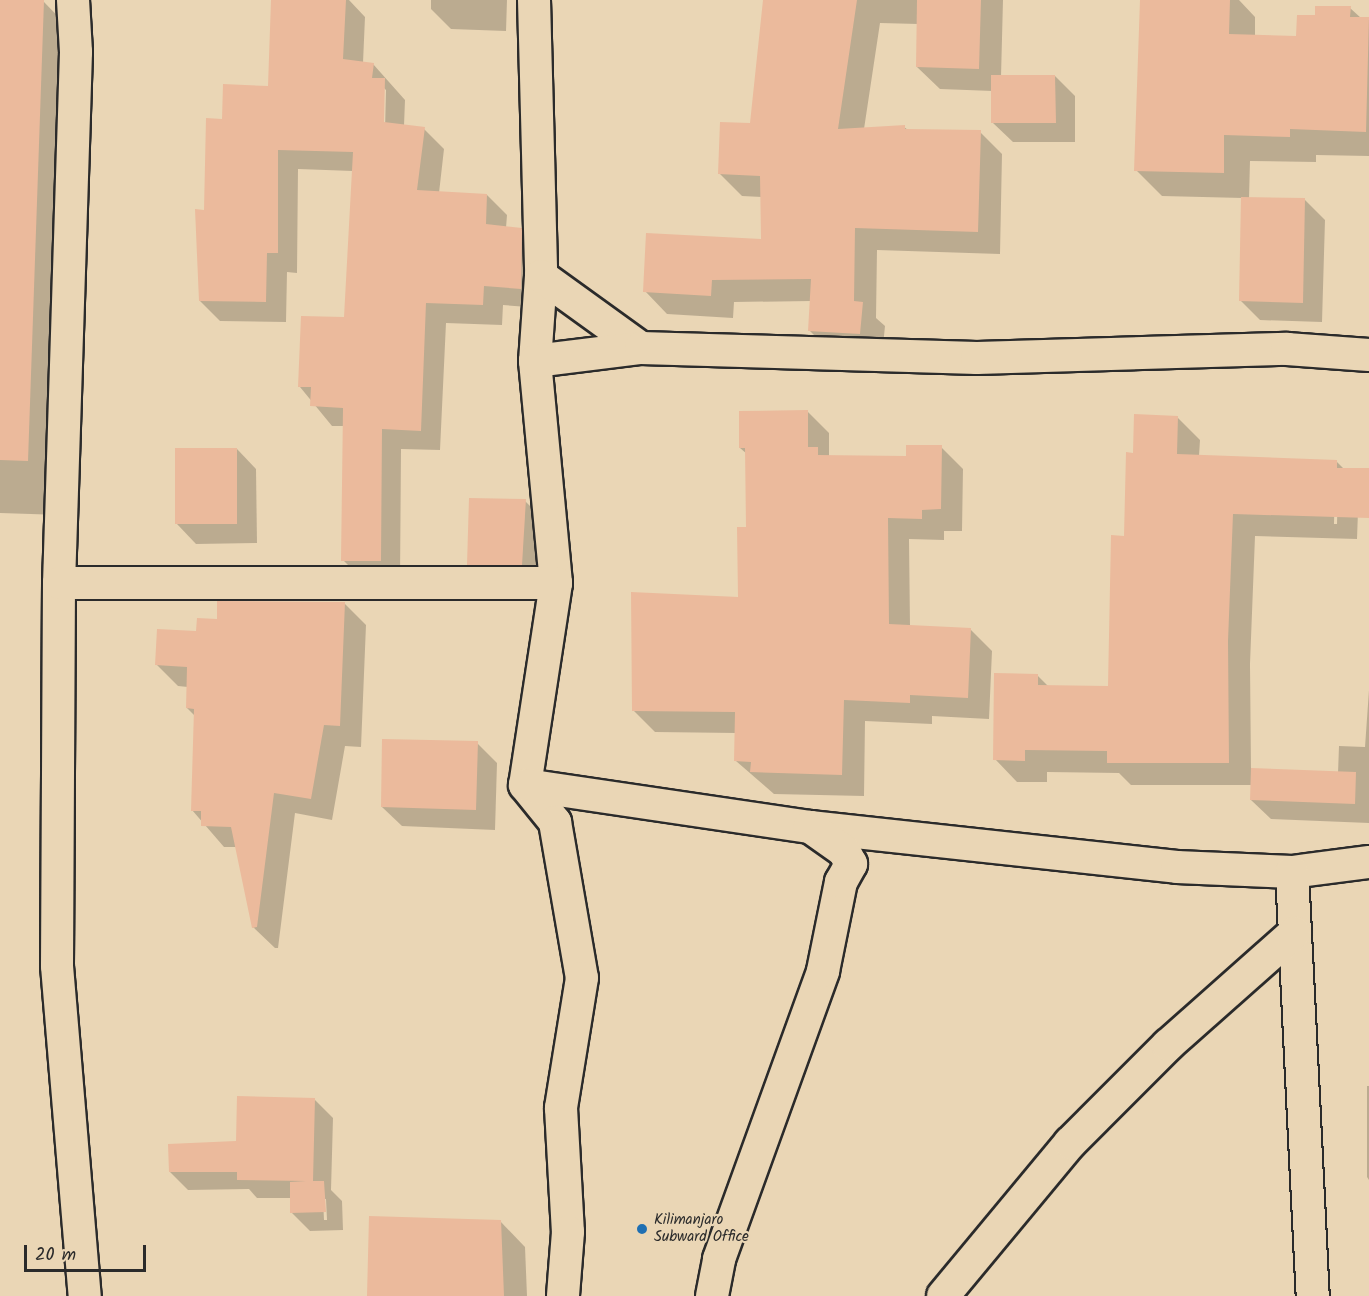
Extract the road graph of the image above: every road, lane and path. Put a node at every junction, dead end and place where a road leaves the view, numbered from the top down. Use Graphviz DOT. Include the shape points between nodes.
graph roads {
  1 [pos="73,0"];
  2 [pos="534,0"];
  3 [pos="541,276"];
  4 [pos="641,348"];
  5 [pos="1369,355"];
  6 [pos="534,361"];
  7 [pos="59,583"];
  8 [pos="556,583"];
  9 [pos="525,785"];
  10 [pos="810,827"];
  11 [pos="1369,862"];
  12 [pos="1292,872"];
  13 [pos="1294,933"];
  14 [pos="85,1296"];
  15 [pos="563,1296"];
  16 [pos="712,1296"];
  17 [pos="943,1296"];
  18 [pos="1313,1296"];
  1 -- 7 [label="street" via="76,52"];
  2 -- 3 [label="street"];
  3 -- 4 [label="street"];
  3 -- 6 [label="street"];
  4 -- 5 [label="street" via="977,358 1287,349"];
  4 -- 6 [label="street"];
  6 -- 8 [label="street"];
  7 -- 8 [label="street"];
  7 -- 14 [label="street" via="57,966"];
  8 -- 9 [label="street"];
  9 -- 10 [label="street"];
  9 -- 15 [label="street" via="555,822 582,978 561,1108 568,1232"];
  10 -- 12 [label="street" via="1165,866"];
  10 -- 16 [label="street" via="844,851 851,864 841,882 823,971 719,1259"];
  11 -- 12 [label="street"];
  12 -- 13 [label="street"];
  13 -- 17 [label="street" via="1168,1045 1070,1143"];
  13 -- 18 [label="street"];
}
